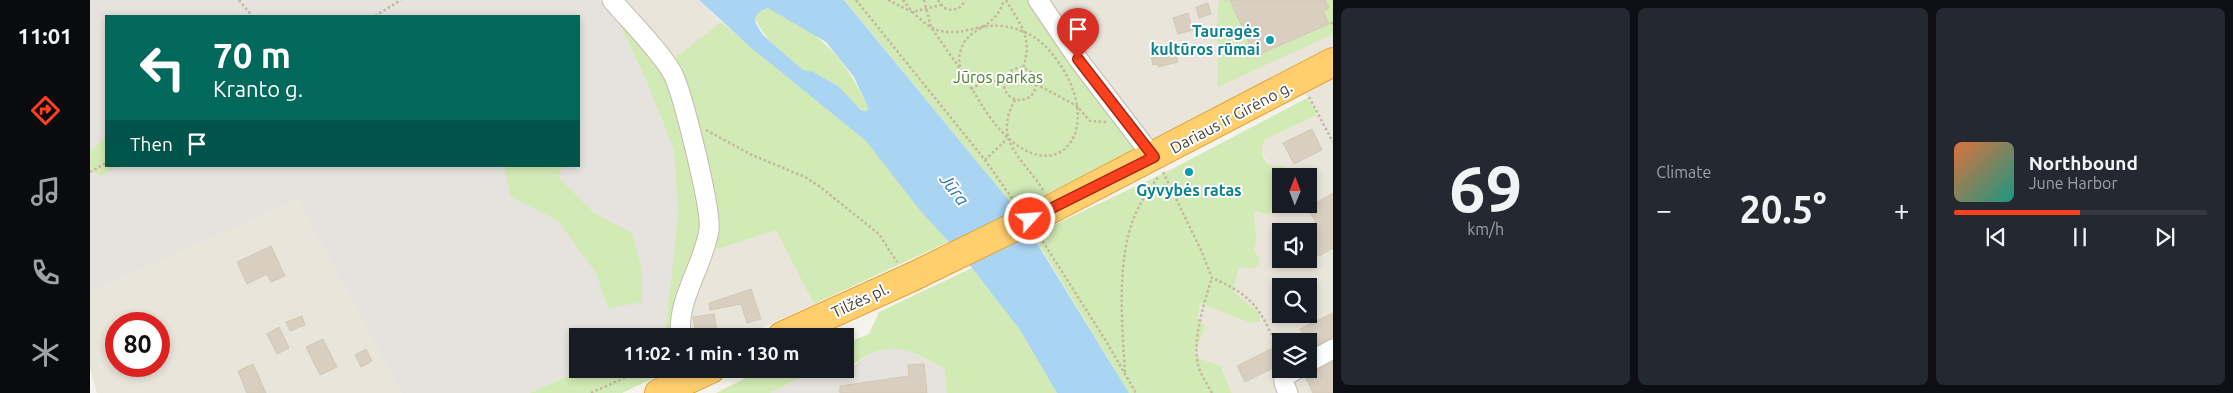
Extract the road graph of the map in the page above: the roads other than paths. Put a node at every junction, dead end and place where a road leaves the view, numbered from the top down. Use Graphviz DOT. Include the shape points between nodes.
graph roads {
  1 [pos="612,0"];
  2 [pos="1038,0"];
  3 [pos="1333,62"];
  4 [pos="1154,157"];
  5 [pos="906,272"];
  6 [pos="681,328"];
  7 [pos="798,328"];
  8 [pos="1333,349"];
  9 [pos="1317,358"];
  10 [pos="1284,378"];
  11 [pos="1288,393"];
  1 -- 6 [label="street" via="673,74 688,124 710,228 680,318"];
  2 -- 4 [label="street" via="1064,40"];
  3 -- 4 [label="highway, Dariaus ir Girėno g."];
  4 -- 5 [label="highway, Dariaus ir Girėno g., bridge" via="1044,213"];
  5 -- 7 [label="highway, Tilžės pl."];
  8 -- 9 [label="street"];
  10 -- 11 [label="street"];
}
